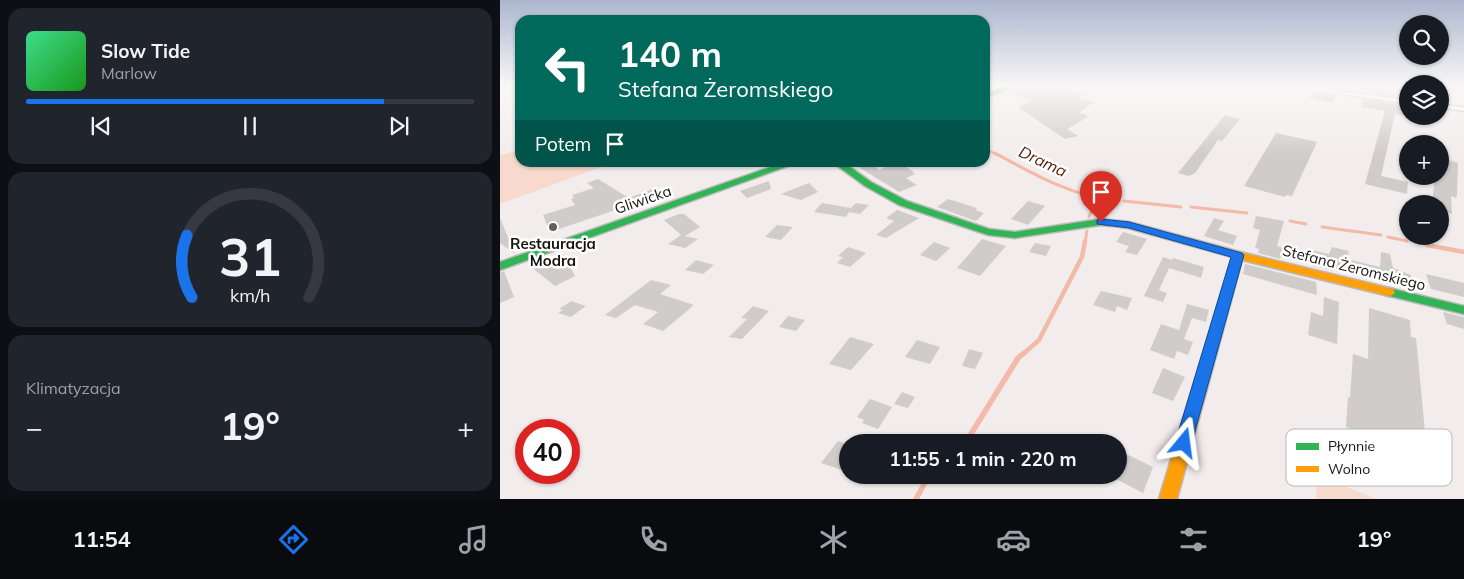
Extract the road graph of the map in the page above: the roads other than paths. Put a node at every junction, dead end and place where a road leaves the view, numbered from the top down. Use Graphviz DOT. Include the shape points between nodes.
graph roads {
  1 [pos="781,167"];
  2 [pos="843,167"];
  3 [pos="1238,255"];
  4 [pos="500,266"];
  5 [pos="1464,310"];
  6 [pos="1168,499"];
  1 -- 4 [label="street, Gliwicka"];
  2 -- 3 [label="street, Stefana Żeromskiego" via="903,203 988,232 1015,235 1089,223 1118,224"];
  3 -- 5 [label="street, Stefana Żeromskiego"];
  3 -- 6 [label="street"];
}
